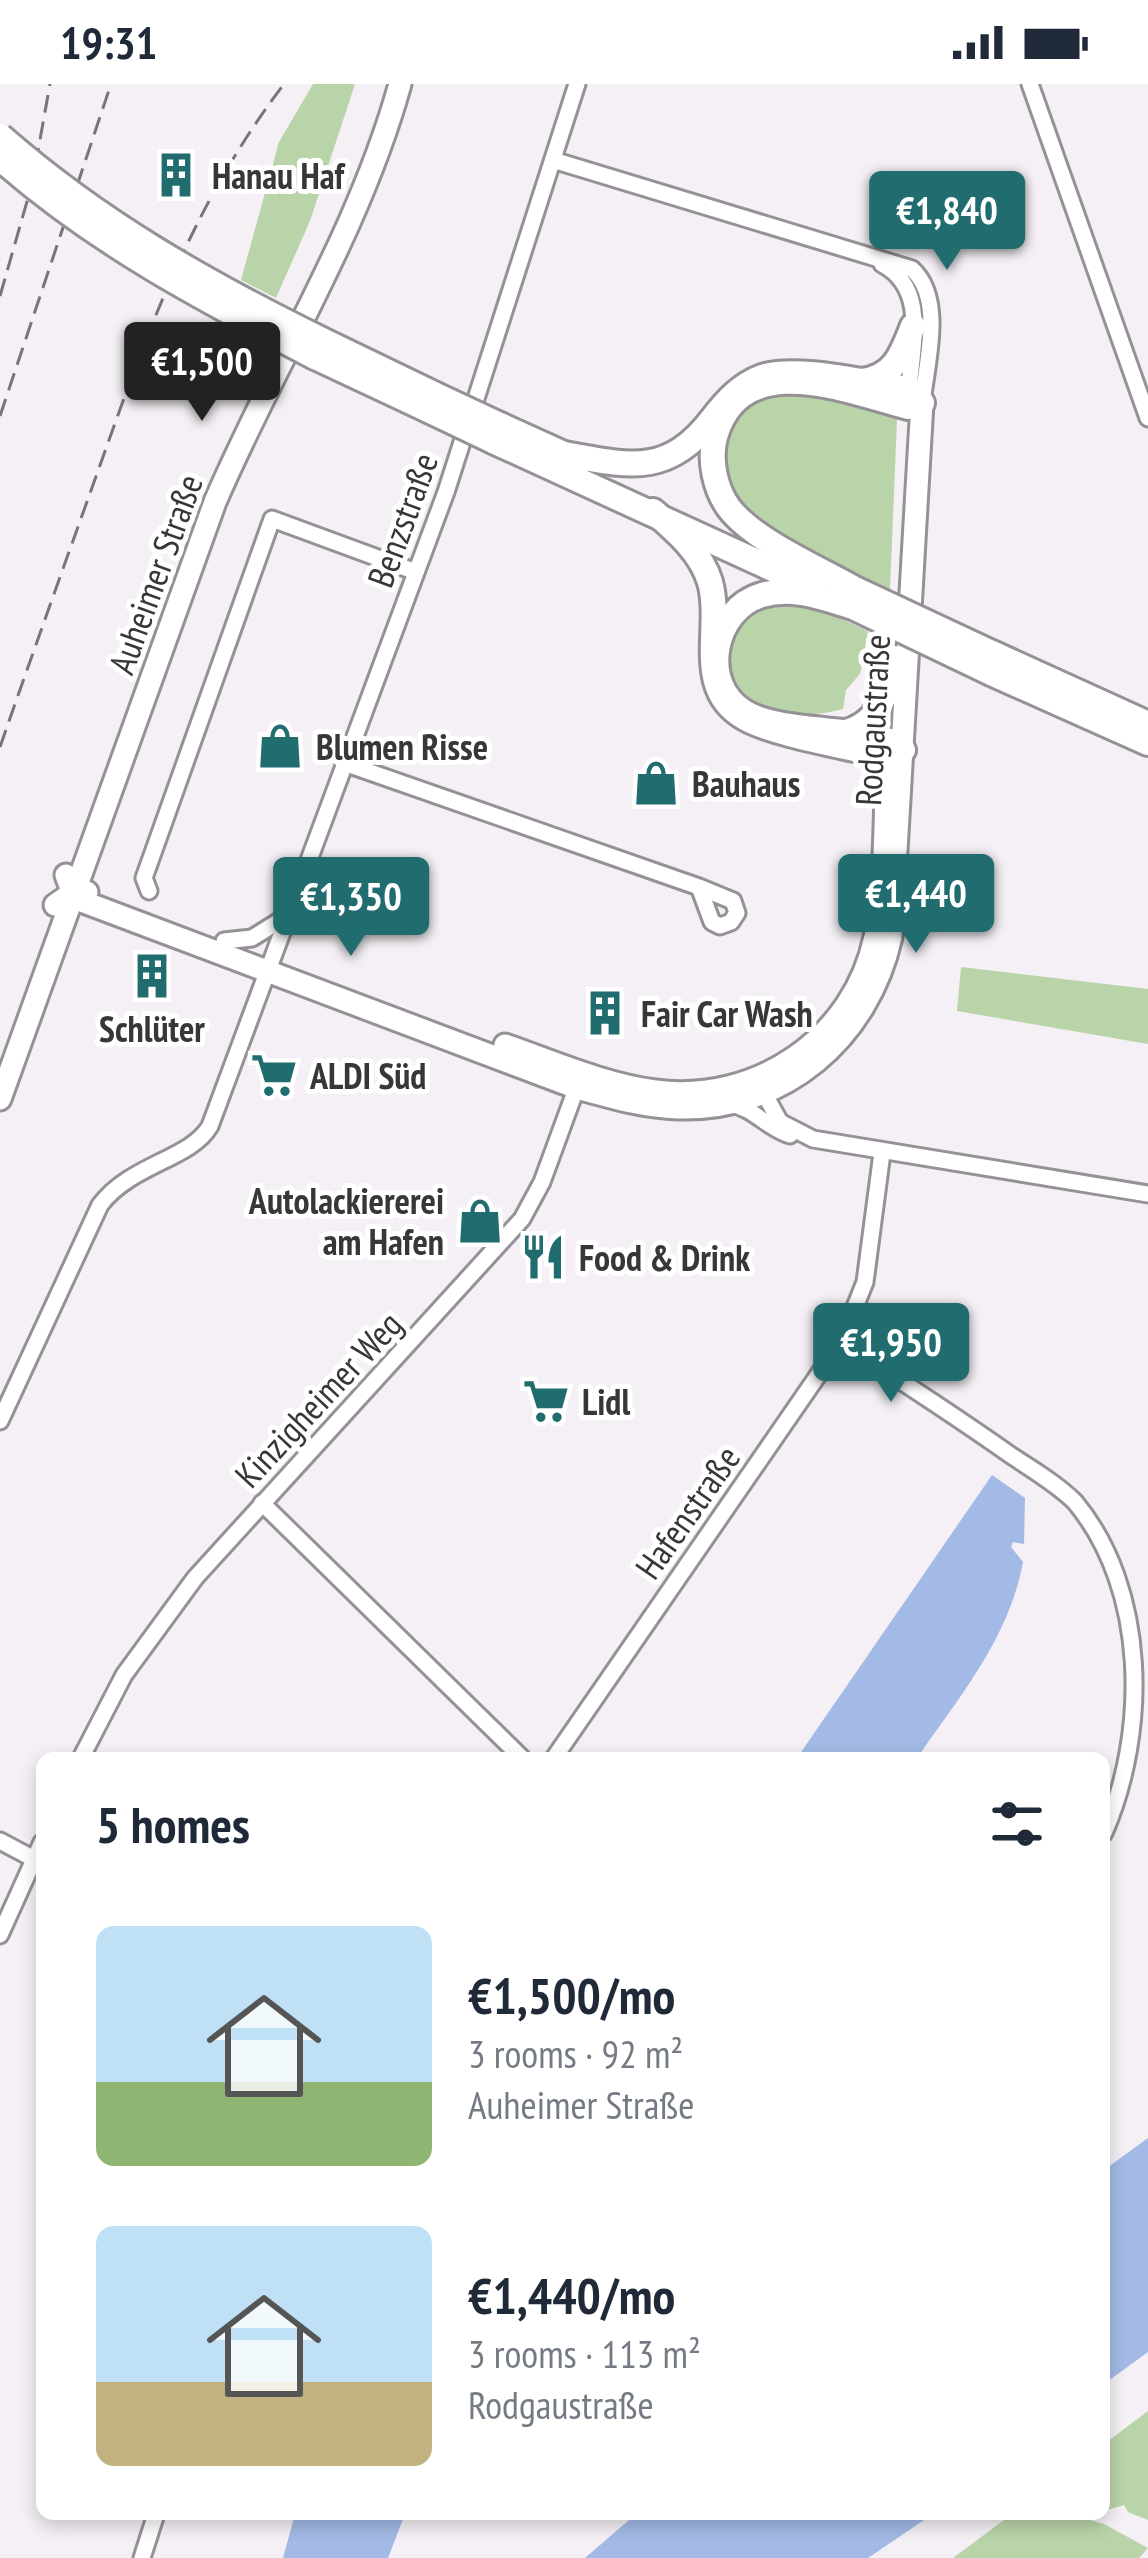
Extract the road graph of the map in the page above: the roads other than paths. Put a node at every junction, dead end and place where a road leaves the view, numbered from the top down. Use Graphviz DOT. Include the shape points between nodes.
graph roads {
  1 [pos="386,84"];
  2 [pos="400,84"];
  3 [pos="577,84"];
  4 [pos="1030,84"];
  5 [pos="0,136"];
  6 [pos="0,158"];
  7 [pos="553,160"];
  8 [pos="863,256"];
  9 [pos="913,326"];
  10 [pos="319,349"];
  11 [pos="853,382"];
  12 [pos="913,400"];
  13 [pos="1148,418"];
  14 [pos="496,433"];
  15 [pos="564,454"];
  16 [pos="653,512"];
  17 [pos="416,572"];
  18 [pos="853,598"];
  19 [pos="894,658"];
  20 [pos="992,663"];
  21 [pos="1148,724"];
  22 [pos="841,734"];
  23 [pos="1148,742"];
  24 [pos="893,749"];
  25 [pos="344,763"];
  26 [pos="88,854"];
  27 [pos="699,887"];
  28 [pos="65,891"];
  29 [pos="149,891"];
  30 [pos="104,903"];
  31 [pos="286,916"];
  32 [pos="58,936"];
  33 [pos="224,941"];
  34 [pos="268,966"];
  35 [pos="0,1056"];
  36 [pos="580,1080"];
  37 [pos="750,1098"];
  38 [pos="0,1099"];
  39 [pos="882,1153"];
  40 [pos="1148,1194"];
  41 [pos="841,1342"];
  42 [pos="0,1421"];
  43 [pos="262,1503"];
  44 [pos="84,1752"];
  45 [pos="516,1752"];
  46 [pos="558,1752"];
  47 [pos="1110,1821"];
  48 [pos="0,1841"];
  49 [pos="36,1855"];
  50 [pos="34,1859"];
  51 [pos="0,1935"];
  52 [pos="154,2520"];
  53 [pos="145,2556"];
  1 -- 28 [label="main road, Auheimer Straße" via="345,201 218,457"];
  2 -- 26 [label="main road, Auheimer Straße" via="339,249 214,502"];
  3 -- 7 [label="street, Benzstraße"];
  4 -- 13 [label="street"];
  5 -- 10 [label="highway, bridge" via="136,241"];
  6 -- 10 [label="highway, bridge" via="125,254"];
  7 -- 8 [label="street, Rodgaustraße"];
  7 -- 17 [label="street, Benzstraße"];
  8 -- 9 [label="street, Rodgaustraße" via="905,280"];
  8 -- 12 [label="street, Rodgaustraße" via="912,269 927,289 930,316"];
  9 -- 11 [label="highway" via="891,370"];
  9 -- 12 [label="street, Rodgaustraße"];
  10 -- 14 [label="highway, bridge"];
  11 -- 12 [label="highway"];
  11 -- 15 [label="highway" via="794,372 760,378 729,399 691,444 650,464"];
  12 -- 18 [label="highway" via="784,380 745,396 715,439 716,481 729,508"];
  12 -- 19 [label="main road, Rodgaustraße"];
  12 -- 24 [label="main road, Rodgaustraße"];
  14 -- 15 [label="highway"];
  14 -- 16 [label="highway"];
  15 -- 18 [label="highway"];
  16 -- 18 [label="highway"];
  16 -- 24 [label="highway" via="694,550 706,573 713,674 734,710 762,725"];
  17 -- 25 [label="street, Benzstraße"];
  17 -- 29 [label="street" via="272,519 144,878"];
  18 -- 20 [label="highway, bridge"];
  18 -- 22 [label="highway" via="760,595 732,613 717,649 722,686 738,708"];
  19 -- 22 [label="highway" via="879,710"];
  19 -- 24 [label="main road, Rodgaustraße"];
  20 -- 21 [label="highway"];
  20 -- 23 [label="highway"];
  22 -- 24 [label="highway"];
  24 -- 37 [label="main road, Rodgaustraße" via="891,937 880,979 843,1038 811,1068"];
  25 -- 27 [label="street"];
  25 -- 31 [label="street, Benzstraße"];
  26 -- 28 [label="main road, Auheimer Straße"];
  26 -- 30 [label="main road"];
  28 -- 30 [label="main road, Rodgaustraße"];
  28 -- 32 [label="main road, Auheimer Straße"];
  28 -- 35 [label="main road, Auheimer Straße"];
  30 -- 32 [label="main road"];
  30 -- 33 [label="main road, Rodgaustraße"];
  30 -- 34 [label="main road, Rodgaustraße"];
  31 -- 33 [label="street" via="252,938"];
  31 -- 34 [label="street, Benzstraße"];
  32 -- 38 [label="main road, Auheimer Straße"];
  33 -- 34 [label="main road, Rodgaustraße"];
  34 -- 36 [label="main road, Rodgaustraße"];
  34 -- 42 [label="street, Benzstraße" via="206,1133 126,1178 100,1205"];
  36 -- 37 [label="main road, Rodgaustraße"];
  36 -- 37 [label="main road, Rodgaustraße" via="659,1107"];
  36 -- 43 [label="street, Kinzigheimer Weg" via="542,1182 507,1240"];
  37 -- 39 [label="street" via="809,1138"];
  39 -- 40 [label="street"];
  39 -- 41 [label="street, Hafenstraße" via="866,1282"];
  41 -- 46 [label="street, Hafenstraße"];
  41 -- 47 [label="street" via="1048,1480 1086,1514 1115,1559 1142,1637 1147,1701 1136,1769"];
  43 -- 44 [label="street, Kinzigheimer Weg" via="140,1651"];
  43 -- 45 [label="street"];
  48 -- 50 [label="street"];
  49 -- 50 [label="street"];
  50 -- 51 [label="street"];
  52 -- 53 [label="street"];
}
